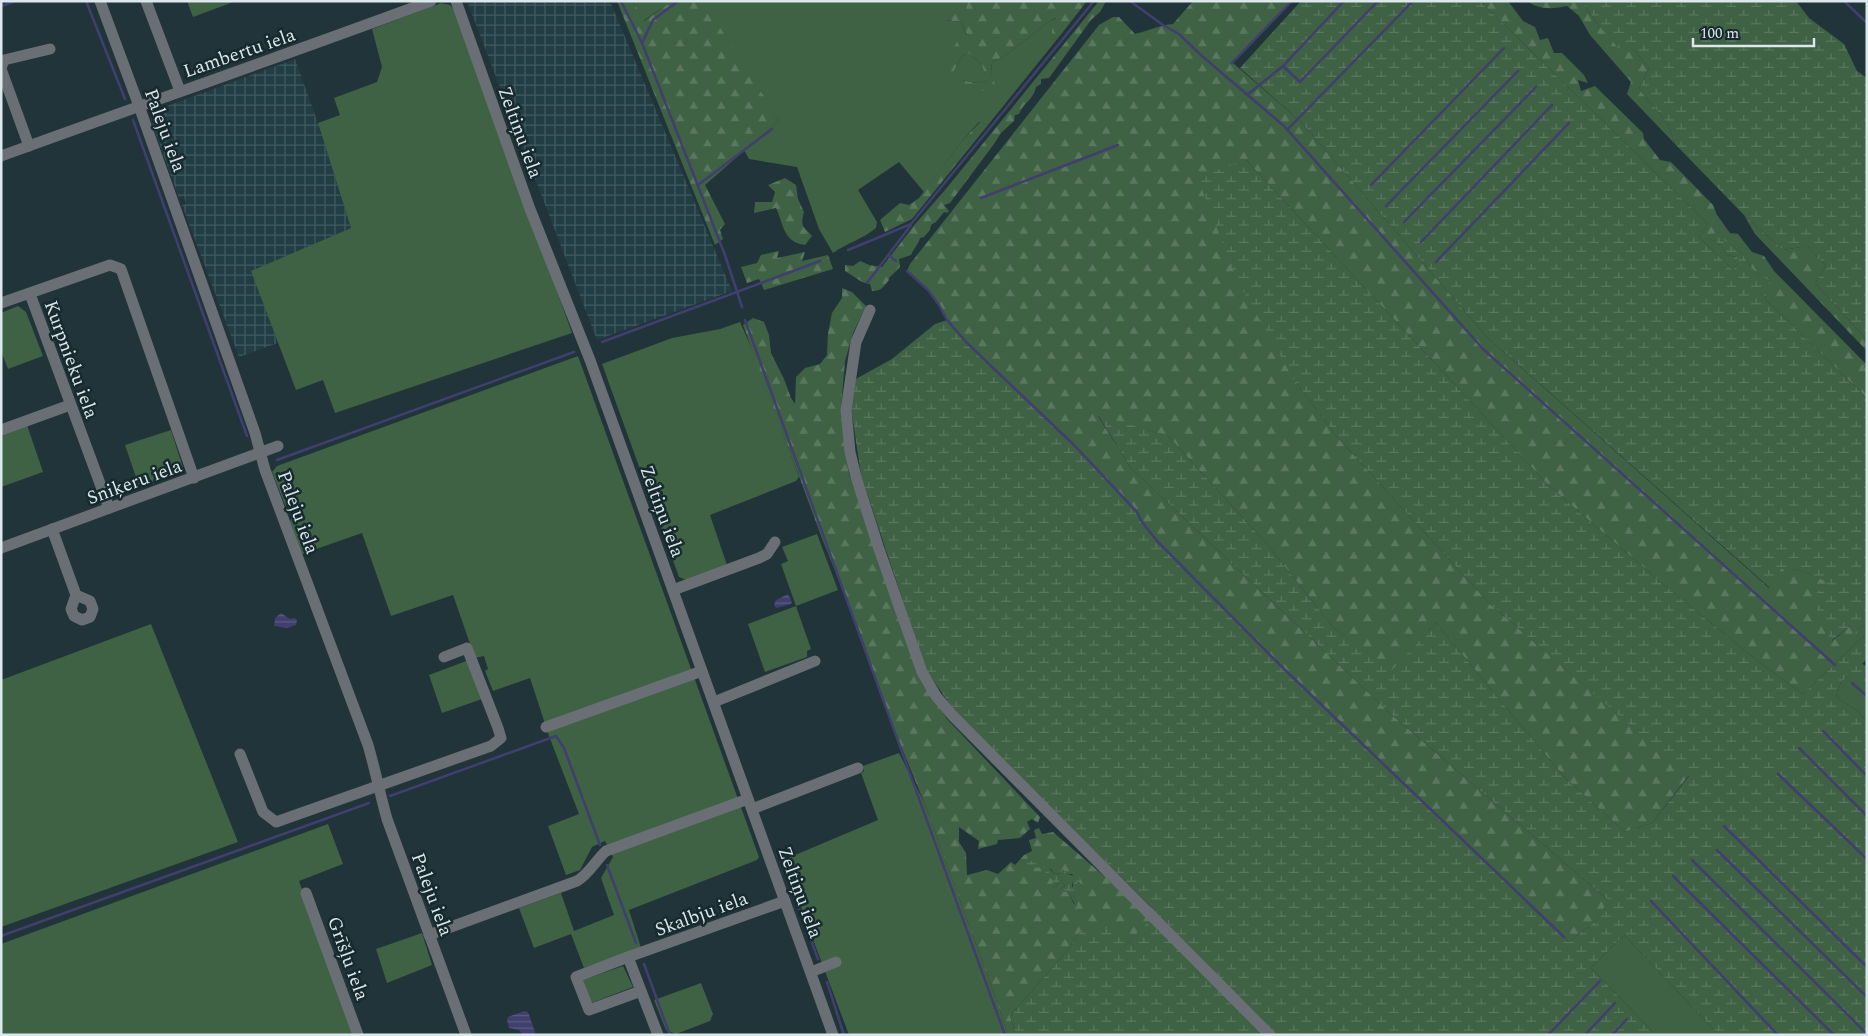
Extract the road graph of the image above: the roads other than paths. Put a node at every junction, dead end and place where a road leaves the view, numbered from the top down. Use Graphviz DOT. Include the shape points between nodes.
graph roads {
  1 [pos="100,1"];
  2 [pos="146,1"];
  3 [pos="431,1"];
  4 [pos="456,1"];
  5 [pos="50,49"];
  6 [pos="1,69"];
  7 [pos="180,91"];
  8 [pos="139,106"];
  9 [pos="29,146"];
  10 [pos="1,156"];
  11 [pos="30,294"];
  12 [pos="1,303"];
  13 [pos="870,310"];
  14 [pos="70,404"];
  15 [pos="1,430"];
  16 [pos="278,446"];
  17 [pos="260,453"];
  18 [pos="194,478"];
  19 [pos="109,508"];
  20 [pos="52,529"];
  21 [pos="775,542"];
  22 [pos="1,548"];
  23 [pos="673,590"];
  24 [pos="76,594"];
  25 [pos="444,657"];
  26 [pos="815,661"];
  27 [pos="702,671"];
  28 [pos="714,702"];
  29 [pos="546,727"];
  30 [pos="240,754"];
  31 [pos="858,768"];
  32 [pos="379,786"];
  33 [pos="750,804"];
  34 [pos="306,893"];
  35 [pos="786,901"];
  36 [pos="429,935"];
  37 [pos="628,958"];
  38 [pos="836,962"];
  39 [pos="811,972"];
  40 [pos="641,991"];
  41 [pos="358,1035"];
  42 [pos="466,1035"];
  43 [pos="658,1035"];
  44 [pos="833,1035"];
  45 [pos="1270,1035"];
  1 -- 8 [label="street, Paleju iela"];
  2 -- 7 [label="street"];
  3 -- 7 [label="street, Lambertu iela"];
  4 -- 23 [label="street, Zeltiņu iela"];
  5 -- 6 [label="street" via="4,60"];
  6 -- 9 [label="street"];
  7 -- 8 [label="street, Lambertu iela"];
  8 -- 9 [label="street, Lambertu iela"];
  8 -- 17 [label="street, Paleju iela"];
  9 -- 10 [label="street, Lambertu iela"];
  11 -- 12 [label="street"];
  11 -- 14 [label="street, Kurpnieku iela"];
  11 -- 18 [label="street, Kurpnieku iela" via="110,265 120,270"];
  13 -- 45 [label="street" via="856,342 846,410 850,452 878,546 929,685 952,715"];
  14 -- 15 [label="street"];
  14 -- 19 [label="street, Kurpnieku iela"];
  16 -- 17 [label="street, Sniķeru iela"];
  17 -- 18 [label="street, Sniķeru iela"];
  17 -- 32 [label="street, Paleju iela" via="368,745"];
  18 -- 19 [label="street, Sniķeru iela"];
  19 -- 20 [label="street, Sniķeru iela"];
  20 -- 22 [label="street, Sniķeru iela"];
  20 -- 24 [label="street"];
  21 -- 23 [label="street" via="767,554 759,558"];
  23 -- 27 [label="street, Zeltiņu iela"];
  25 -- 32 [label="street" via="467,648 501,738 491,746"];
  26 -- 28 [label="street"];
  27 -- 28 [label="street, Zeltiņu iela"];
  27 -- 29 [label="street"];
  28 -- 33 [label="street, Zeltiņu iela"];
  30 -- 32 [label="street" via="263,812 276,822"];
  31 -- 33 [label="street"];
  32 -- 36 [label="street, Paleju iela" via="387,819"];
  33 -- 35 [label="street, Zeltiņu iela"];
  33 -- 36 [label="street" via="606,851 577,882"];
  34 -- 41 [label="street, Grīšļu iela"];
  35 -- 37 [label="street, Skalbju iela"];
  35 -- 39 [label="street, Zeltiņu iela"];
  36 -- 42 [label="street, Paleju iela"];
  37 -- 40 [label="street"];
  37 -- 40 [label="street, Skalbju iela" via="576,977 579,986 589,1010"];
  38 -- 39 [label="street"];
  39 -- 44 [label="street, Zeltiņu iela"];
  40 -- 43 [label="street"];
}
